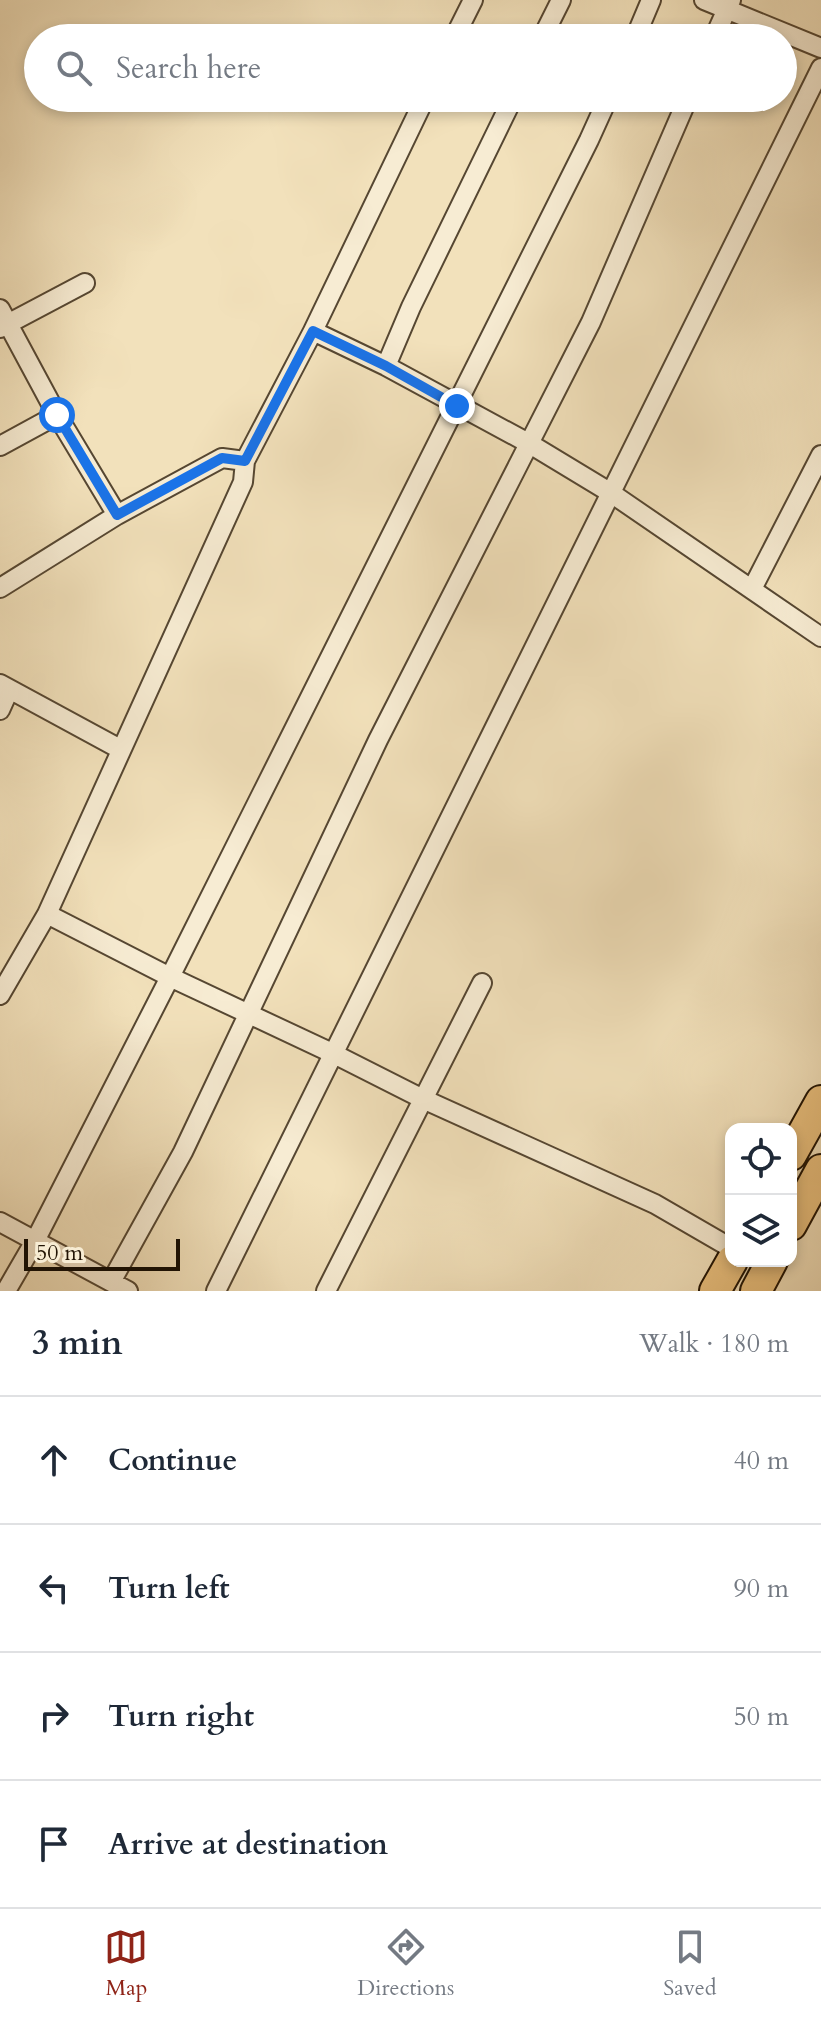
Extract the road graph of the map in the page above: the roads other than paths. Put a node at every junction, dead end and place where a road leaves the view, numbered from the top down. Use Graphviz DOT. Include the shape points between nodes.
graph roads {
  1 [pos="473,0"];
  2 [pos="561,0"];
  3 [pos="651,0"];
  4 [pos="704,0"];
  5 [pos="729,5"];
  6 [pos="461,24"];
  7 [pos="549,24"];
  8 [pos="641,24"];
  9 [pos="720,24"];
  10 [pos="770,24"];
  11 [pos="797,37"];
  12 [pos="821,48"];
  13 [pos="821,68"];
  14 [pos="418,112"];
  15 [pos="506,112"];
  16 [pos="601,112"];
  17 [pos="682,112"];
  18 [pos="85,283"];
  19 [pos="3,320"];
  20 [pos="313,331"];
  21 [pos="386,366"];
  22 [pos="457,406"];
  23 [pos="57,415"];
  24 [pos="530,444"];
  25 [pos="0,446"];
  26 [pos="821,455"];
  27 [pos="245,461"];
  28 [pos="611,493"];
  29 [pos="117,515"];
  30 [pos="0,588"];
  31 [pos="752,589"];
  32 [pos="821,637"];
  33 [pos="4,687"];
  34 [pos="0,710"];
  35 [pos="120,749"];
  36 [pos="47,914"];
  37 [pos="8,959"];
  38 [pos="170,977"];
  39 [pos="482,983"];
  40 [pos="0,995"];
  41 [pos="247,1013"];
  42 [pos="332,1053"];
  43 [pos="423,1099"];
  44 [pos="821,1101"];
  45 [pos="797,1144"];
  46 [pos="821,1170"];
  47 [pos="797,1214"];
  48 [pos="0,1222"];
  49 [pos="35,1241"];
  50 [pos="725,1245"];
  51 [pos="729,1267"];
  52 [pos="769,1267"];
  53 [pos="120,1286"];
  54 [pos="6,1291"];
  55 [pos="216,1291"];
  56 [pos="326,1291"];
  57 [pos="715,1291"];
  58 [pos="756,1291"];
  1 -- 6 [label="street"];
  2 -- 7 [label="street"];
  3 -- 8 [label="street"];
  4 -- 5 [label="street"];
  5 -- 9 [label="street"];
  5 -- 10 [label="street"];
  11 -- 12 [label="street"];
  13 -- 28 [label="street"];
  14 -- 20 [label="street"];
  15 -- 21 [label="street"];
  16 -- 22 [label="street"];
  17 -- 24 [label="street" via="591,322"];
  18 -- 19 [label="street"];
  19 -- 23 [label="street"];
  20 -- 21 [label="street"];
  20 -- 27 [label="street"];
  21 -- 22 [label="street"];
  22 -- 24 [label="street"];
  22 -- 38 [label="street"];
  23 -- 25 [label="street"];
  23 -- 29 [label="street"];
  24 -- 28 [label="street"];
  24 -- 41 [label="street" via="378,740"];
  26 -- 31 [label="street"];
  27 -- 29 [label="street" via="222,458"];
  27 -- 35 [label="street" via="243,482"];
  28 -- 31 [label="street"];
  28 -- 42 [label="street"];
  29 -- 30 [label="street"];
  31 -- 32 [label="street"];
  33 -- 34 [label="street"];
  33 -- 35 [label="street"];
  35 -- 36 [label="street"];
  36 -- 37 [label="street"];
  36 -- 38 [label="street"];
  37 -- 40 [label="street"];
  38 -- 41 [label="street"];
  38 -- 49 [label="street"];
  39 -- 43 [label="street"];
  41 -- 42 [label="street"];
  41 -- 53 [label="street"];
  42 -- 43 [label="street"];
  42 -- 55 [label="street"];
  43 -- 50 [label="street" via="655,1204"];
  43 -- 56 [label="street"];
  44 -- 45 [label="main road"];
  46 -- 47 [label="main road"];
  48 -- 49 [label="street"];
  49 -- 53 [label="street"];
  49 -- 54 [label="street"];
  51 -- 57 [label="main road"];
  52 -- 58 [label="main road"];
}
